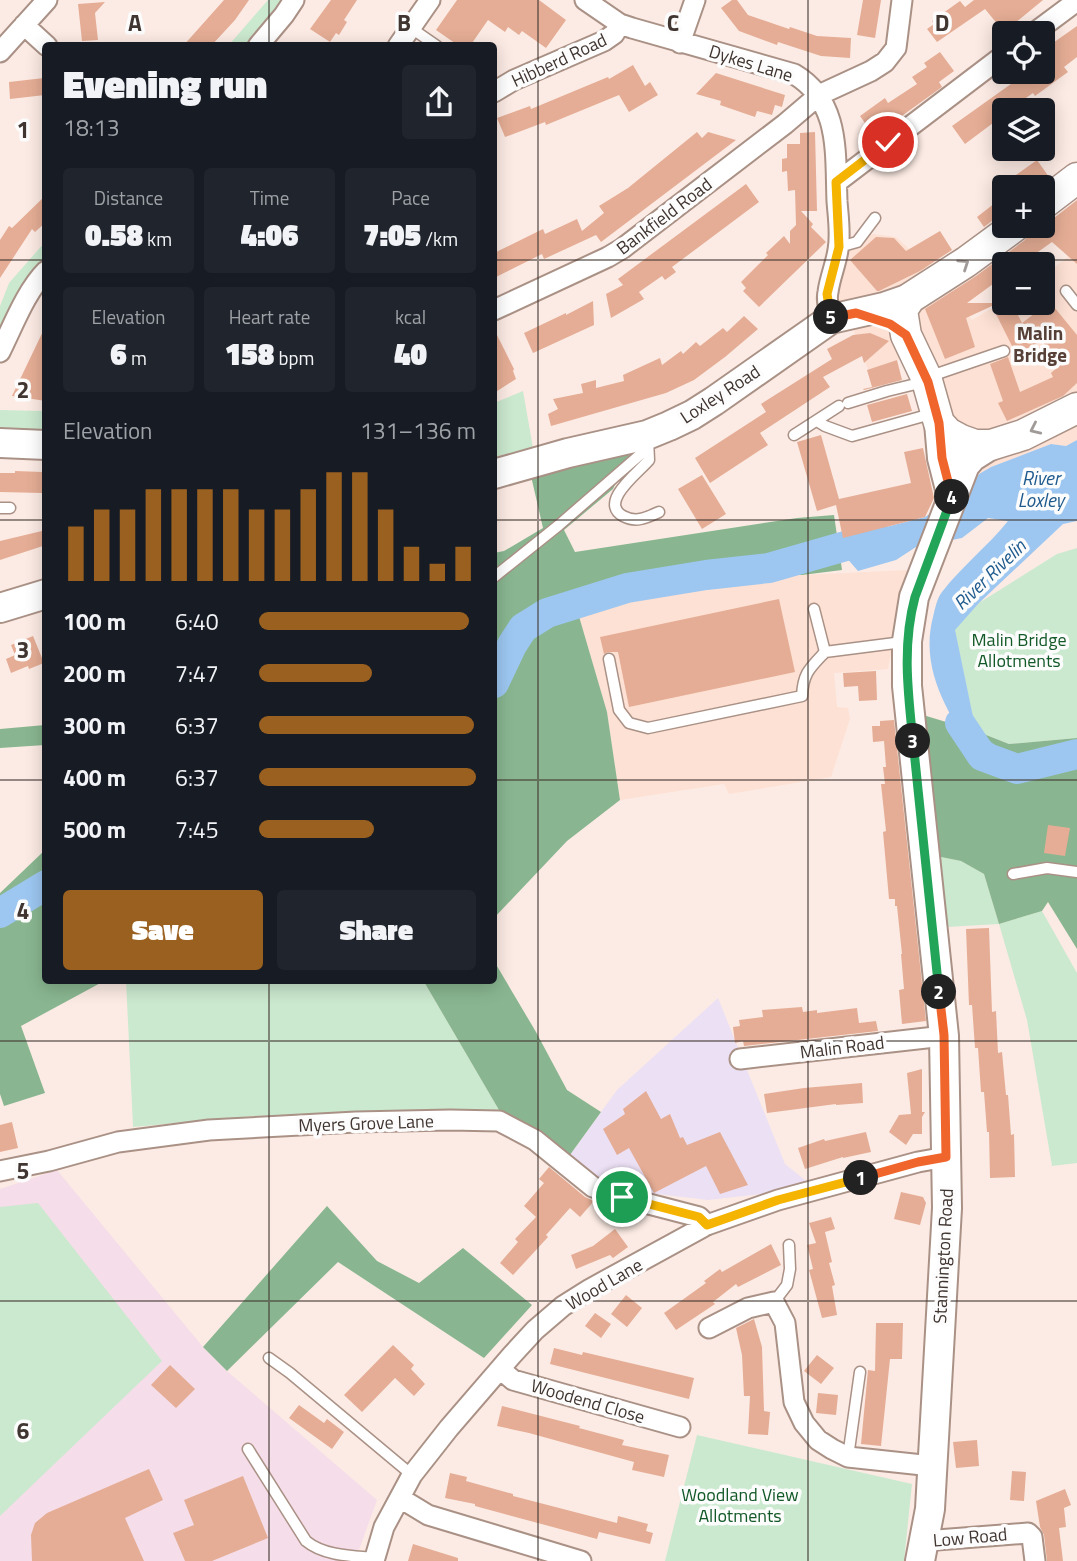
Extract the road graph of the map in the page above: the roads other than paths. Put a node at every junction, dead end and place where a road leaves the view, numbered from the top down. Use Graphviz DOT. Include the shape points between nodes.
graph roads {
  1 [pos="47,0"];
  2 [pos="294,0"];
  3 [pos="430,0"];
  4 [pos="584,0"];
  5 [pos="695,0"];
  6 [pos="902,0"];
  7 [pos="1077,1"];
  8 [pos="1050,21"];
  9 [pos="620,23"];
  10 [pos="24,25"];
  11 [pos="411,28"];
  12 [pos="43,42"];
  13 [pos="261,42"];
  14 [pos="401,42"];
  15 [pos="431,42"];
  16 [pos="680,43"];
  17 [pos="0,52"];
  18 [pos="992,64"];
  19 [pos="497,90"];
  20 [pos="819,95"];
  21 [pos="1077,178"];
  22 [pos="836,182"];
  23 [pos="1055,195"];
  24 [pos="876,218"];
  25 [pos="999,238"];
  26 [pos="839,247"];
  27 [pos="42,274"];
  28 [pos="1066,291"];
  29 [pos="910,298"];
  30 [pos="1077,305"];
  31 [pos="497,309"];
  32 [pos="843,316"];
  33 [pos="906,335"];
  34 [pos="1004,351"];
  35 [pos="0,352"];
  36 [pos="927,380"];
  37 [pos="1077,408"];
  38 [pos="817,421"];
  39 [pos="945,425"];
  40 [pos="647,435"];
  41 [pos="793,435"];
  42 [pos="0,443"];
  43 [pos="42,445"];
  44 [pos="991,445"];
  45 [pos="497,473"];
  46 [pos="952,497"];
  47 [pos="659,512"];
  48 [pos="497,575"];
  49 [pos="42,595"];
  50 [pos="0,608"];
  51 [pos="814,609"];
  52 [pos="907,641"];
  53 [pos="825,652"];
  54 [pos="609,659"];
  55 [pos="1077,872"];
  56 [pos="1013,874"];
  57 [pos="944,1035"];
  58 [pos="740,1059"];
  59 [pos="946,1157"];
  60 [pos="0,1171"];
  61 [pos="707,1225"];
  62 [pos="789,1245"];
  63 [pos="774,1301"];
  64 [pos="709,1328"];
  65 [pos="269,1357"];
  66 [pos="500,1369"];
  67 [pos="860,1372"];
  68 [pos="680,1427"];
  69 [pos="248,1449"];
  70 [pos="848,1457"];
  71 [pos="932,1466"];
  72 [pos="412,1475"];
  73 [pos="400,1498"];
  74 [pos="922,1551"];
  75 [pos="375,1559"];
  76 [pos="581,1561"];
  77 [pos="1035,1561"];
  1 -- 10 [label="street"];
  2 -- 13 [label="street"];
  3 -- 11 [label="street"];
  4 -- 9 [label="street, Dykes Lane"];
  5 -- 16 [label="street"];
  6 -- 20 [label="street, Bankfield Road" via="896,48 886,62"];
  7 -- 8 [label="street"];
  9 -- 16 [label="street, Dykes Lane"];
  9 -- 19 [label="street, Hibberd Road" via="604,41"];
  10 -- 12 [label="street"];
  10 -- 17 [label="street"];
  11 -- 14 [label="street"];
  11 -- 15 [label="lane"];
  16 -- 20 [label="street, Dykes Lane" via="794,74"];
  18 -- 22 [label="street"];
  20 -- 22 [label="street, Dykes Lane" via="832,124"];
  20 -- 31 [label="street, Bankfield Road" via="623,248"];
  21 -- 23 [label="main road"];
  22 -- 26 [label="street, Dykes Lane"];
  24 -- 26 [label="lane" via="857,243"];
  29 -- 25 [label="main road, one-way"];
  26 -- 32 [label="street, Dykes Lane" via="827,294"];
  27 -- 35 [label="street"];
  28 -- 30 [label="lane"];
  29 -- 32 [label="main road, Loxley Road"];
  29 -- 33 [label="main road" via="902,310"];
  32 -- 33 [label="main road" via="890,324"];
  32 -- 40 [label="main road, Loxley Road" via="692,415"];
  33 -- 36 [label="main road"];
  34 -- 36 [label="lane"];
  36 -- 38 [label="lane" via="843,405"];
  36 -- 39 [label="main road"];
  37 -- 44 [label="main road, one-way"];
  38 -- 39 [label="lane" via="852,436"];
  38 -- 41 [label="lane"];
  39 -- 44 [label="main road" via="975,445"];
  39 -- 46 [label="main road" via="942,458"];
  40 -- 45 [label="main road, Loxley Road"];
  40 -- 47 [label="lane" via="649,460 615,497 614,506 618,513 639,521"];
  40 -- 48 [label="lane" via="642,453"];
  42 -- 43 [label="main road"];
  44 -- 46 [label="main road, Stannington Road" via="965,465"];
  46 -- 52 [label="main road, Stannington Road" via="915,597"];
  49 -- 50 [label="main road"];
  51 -- 53 [label="lane"];
  52 -- 53 [label="lane"];
  52 -- 57 [label="main road, Stannington Road" via="907,686"];
  53 -- 54 [label="lane" via="808,669 802,696 649,728 629,723 619,710"];
  55 -- 56 [label="lane" via="1047,868"];
  57 -- 58 [label="street, Malin Road"];
  57 -- 59 [label="main road, Stannington Road"];
  59 -- 61 [label="street, Wood Lane" via="778,1200"];
  59 -- 71 [label="main road, Stannington Road"];
  60 -- 61 [label="street, Myers Grove Lane" via="118,1142 209,1130 499,1121 535,1140 593,1187 699,1217"];
  61 -- 66 [label="street, Wood Lane" via="563,1306"];
  62 -- 63 [label="lane" via="787,1285"];
  63 -- 64 [label="street" via="748,1308"];
  63 -- 70 [label="street" via="785,1323 794,1402 818,1440"];
  65 -- 72 [label="lane"];
  66 -- 68 [label="street, Woodend Close" via="513,1380"];
  66 -- 72 [label="street, Wood Lane"];
  67 -- 70 [label="lane"];
  69 -- 75 [label="lane" via="306,1541 330,1552"];
  70 -- 71 [label="street"];
  71 -- 74 [label="main road, Stannington Road"];
  72 -- 73 [label="street, Wood Lane"];
  73 -- 75 [label="street, Wood Lane" via="384,1527"];
  73 -- 76 [label="street" via="428,1515"];
  74 -- 77 [label="street, Low Road" via="1028,1532"];
}
